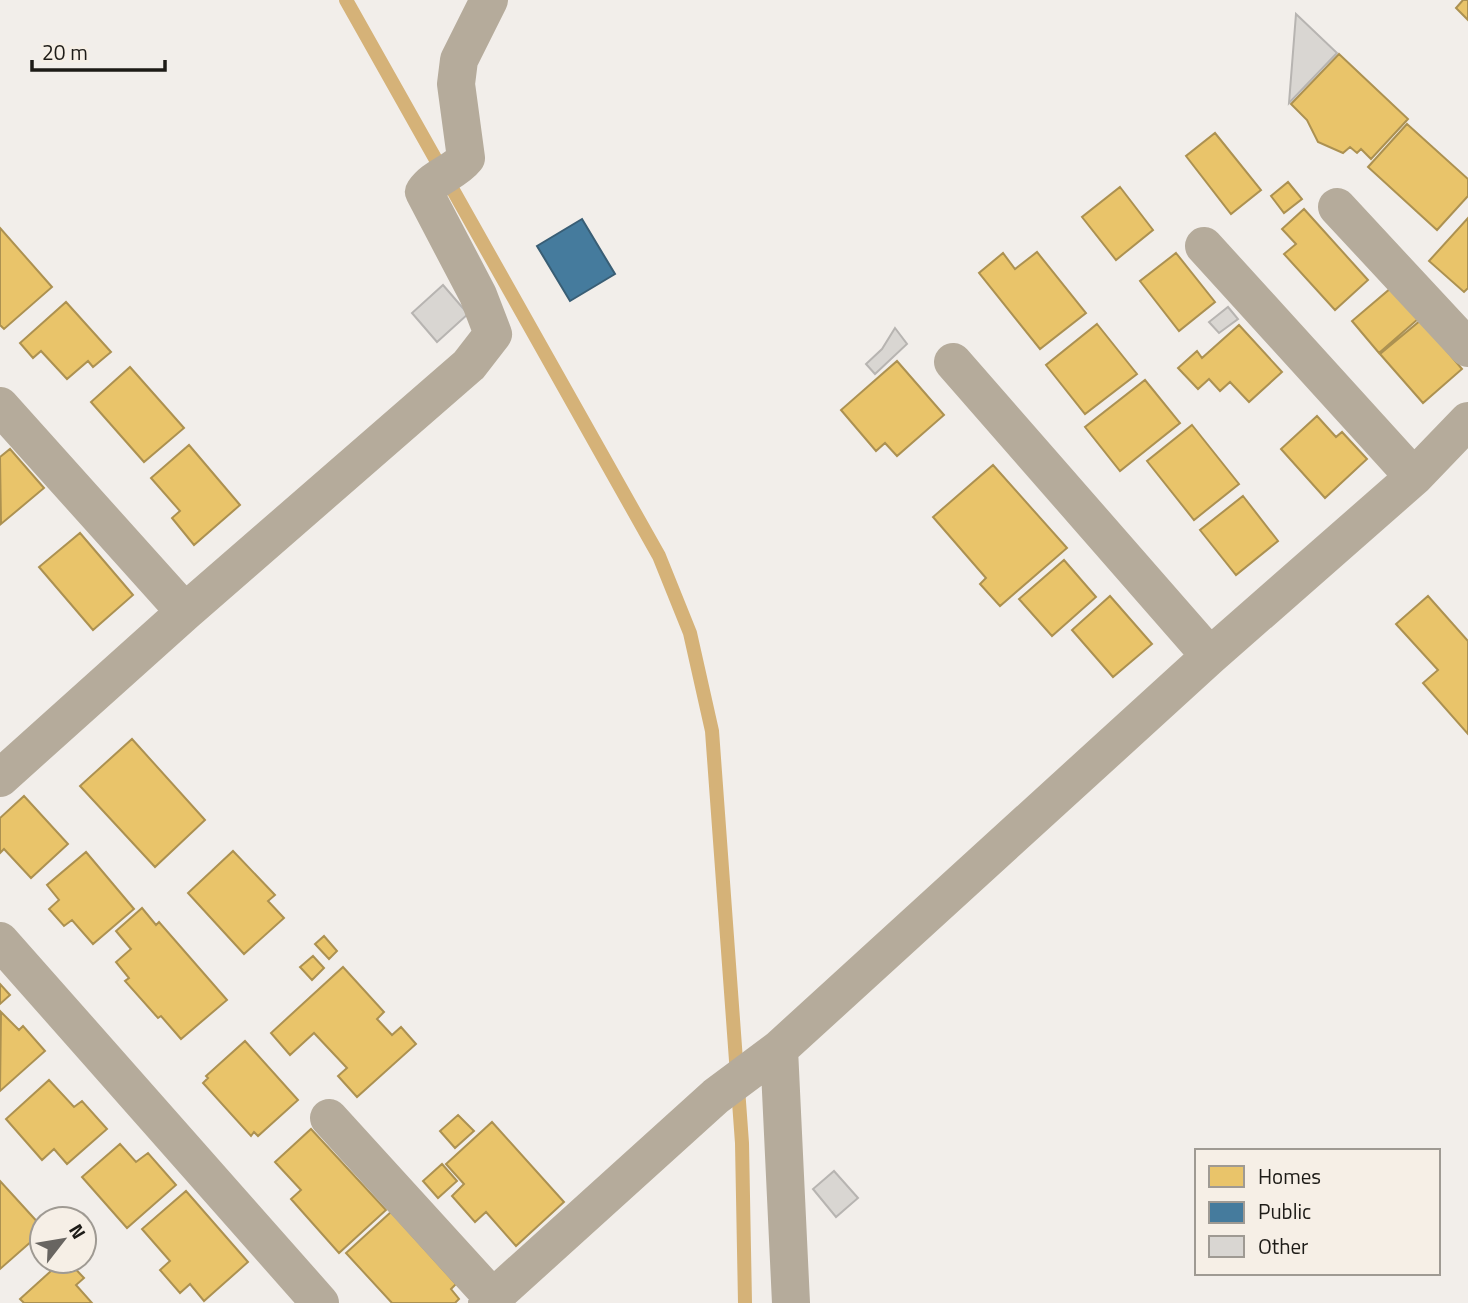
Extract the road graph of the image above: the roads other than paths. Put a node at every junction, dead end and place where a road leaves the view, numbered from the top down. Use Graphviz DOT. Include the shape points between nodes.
graph roads {
  1 [pos="489,0"];
  2 [pos="1337,207"];
  3 [pos="1204,246"];
  4 [pos="1468,348"];
  5 [pos="953,362"];
  6 [pos="0,406"];
  7 [pos="1468,421"];
  8 [pos="1414,477"];
  9 [pos="185,612"];
  10 [pos="1210,656"];
  11 [pos="0,778"];
  12 [pos="0,941"];
  13 [pos="779,1049"];
  14 [pos="329,1118"];
  15 [pos="490,1301"];
  16 [pos="320,1303"];
  17 [pos="791,1303"];
  1 -- 9 [label="street" via="459,60 456,84 466,158 424,192 478,295 493,334 469,365"];
  2 -- 4 [label="street"];
  3 -- 8 [label="street"];
  5 -- 10 [label="street"];
  6 -- 9 [label="street"];
  7 -- 8 [label="street"];
  8 -- 10 [label="street"];
  9 -- 11 [label="street"];
  10 -- 13 [label="street"];
  12 -- 16 [label="street"];
  13 -- 15 [label="street" via="716,1096"];
  13 -- 17 [label="street"];
  14 -- 15 [label="street"];
}
